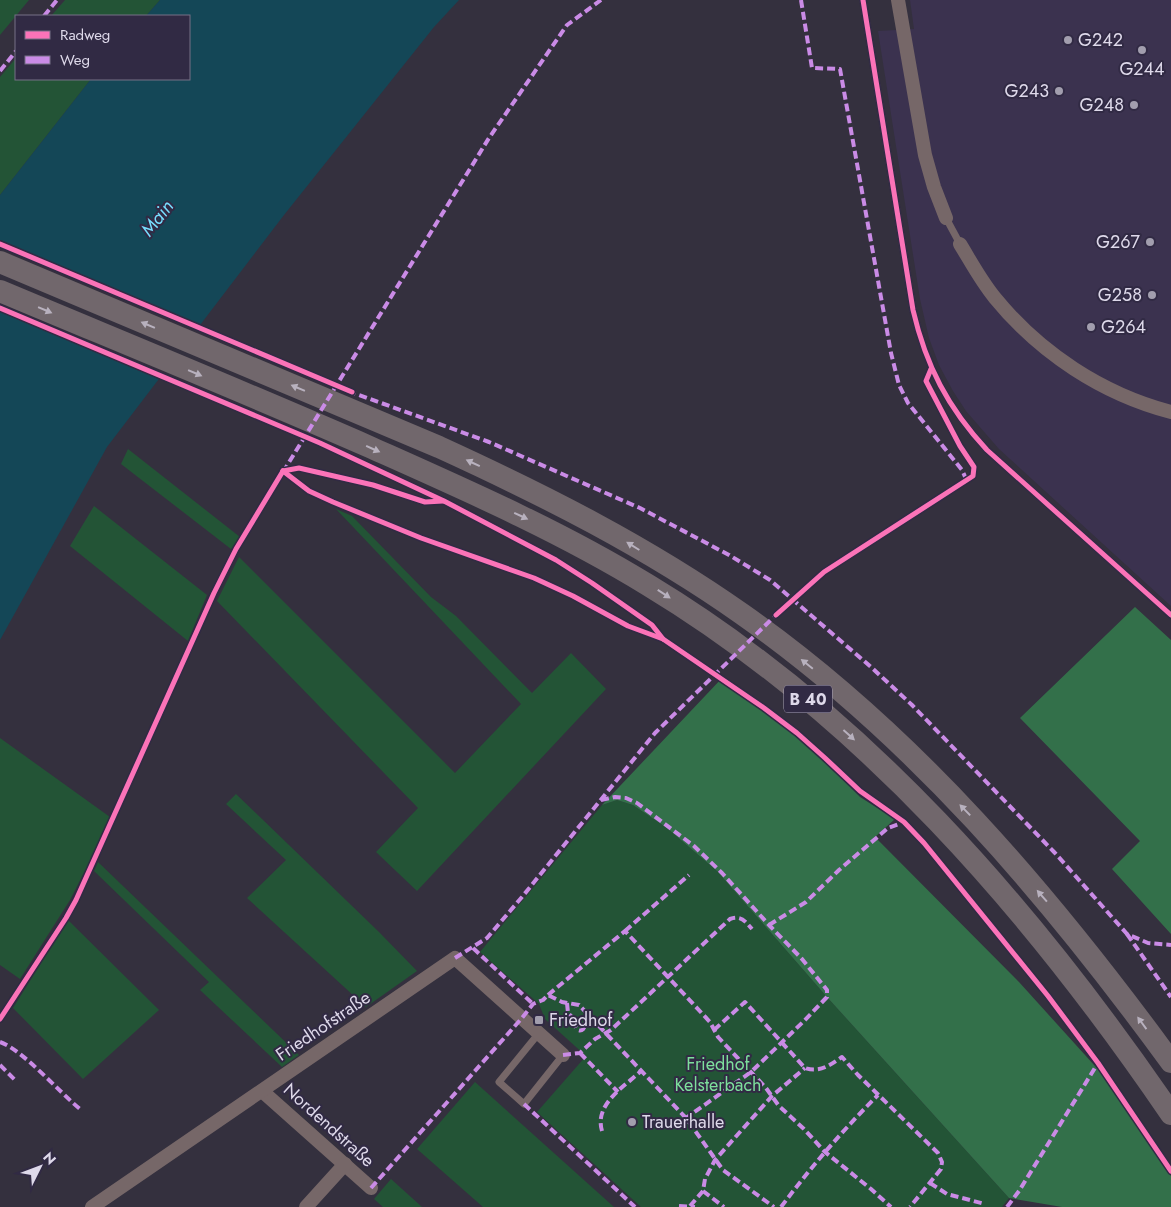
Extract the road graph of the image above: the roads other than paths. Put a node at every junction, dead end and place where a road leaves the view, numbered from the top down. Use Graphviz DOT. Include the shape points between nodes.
graph roads {
  1 [pos="864,0"];
  2 [pos="898,0"];
  3 [pos="946,218"];
  4 [pos="960,244"];
  5 [pos="0,262"];
  6 [pos="0,291"];
  7 [pos="1171,412"];
  8 [pos="1171,615"];
  9 [pos="539,1033"];
  10 [pos="563,1055"];
  11 [pos="1171,1062"];
  12 [pos="262,1091"];
  13 [pos="1171,1114"];
  14 [pos="344,1164"];
  15 [pos="371,1188"];
  16 [pos="92,1207"];
  17 [pos="306,1207"];
  1 -- 8 [label="lane" via="913,310 924,350 940,387 960,418 987,450"];
  2 -- 3 [label="street" via="925,155"];
  3 -- 4 [label="lane"];
  4 -- 7 [label="street" via="995,298 1025,331 1056,357 1132,400"];
  11 -- 5 [label="highway, B 40, one-way" via="1067,925 998,845 927,771 844,694 717,598 615,534 507,478"];
  6 -- 13 [label="highway, B 40, one-way" via="329,429 504,507 582,547 683,607 779,676 835,723 929,812 1072,978"];
  9 -- 10 [label="street, Friedhofstraße"];
  9 -- 10 [label="lane" via="499,1082 524,1104"];
  9 -- 12 [label="street, Friedhofstraße" via="455,958"];
  12 -- 14 [label="street, Nordendstraße"];
  12 -- 16 [label="street, Friedhofstraße"];
  14 -- 15 [label="street, Nordendstraße"];
  14 -- 17 [label="street"];
}
